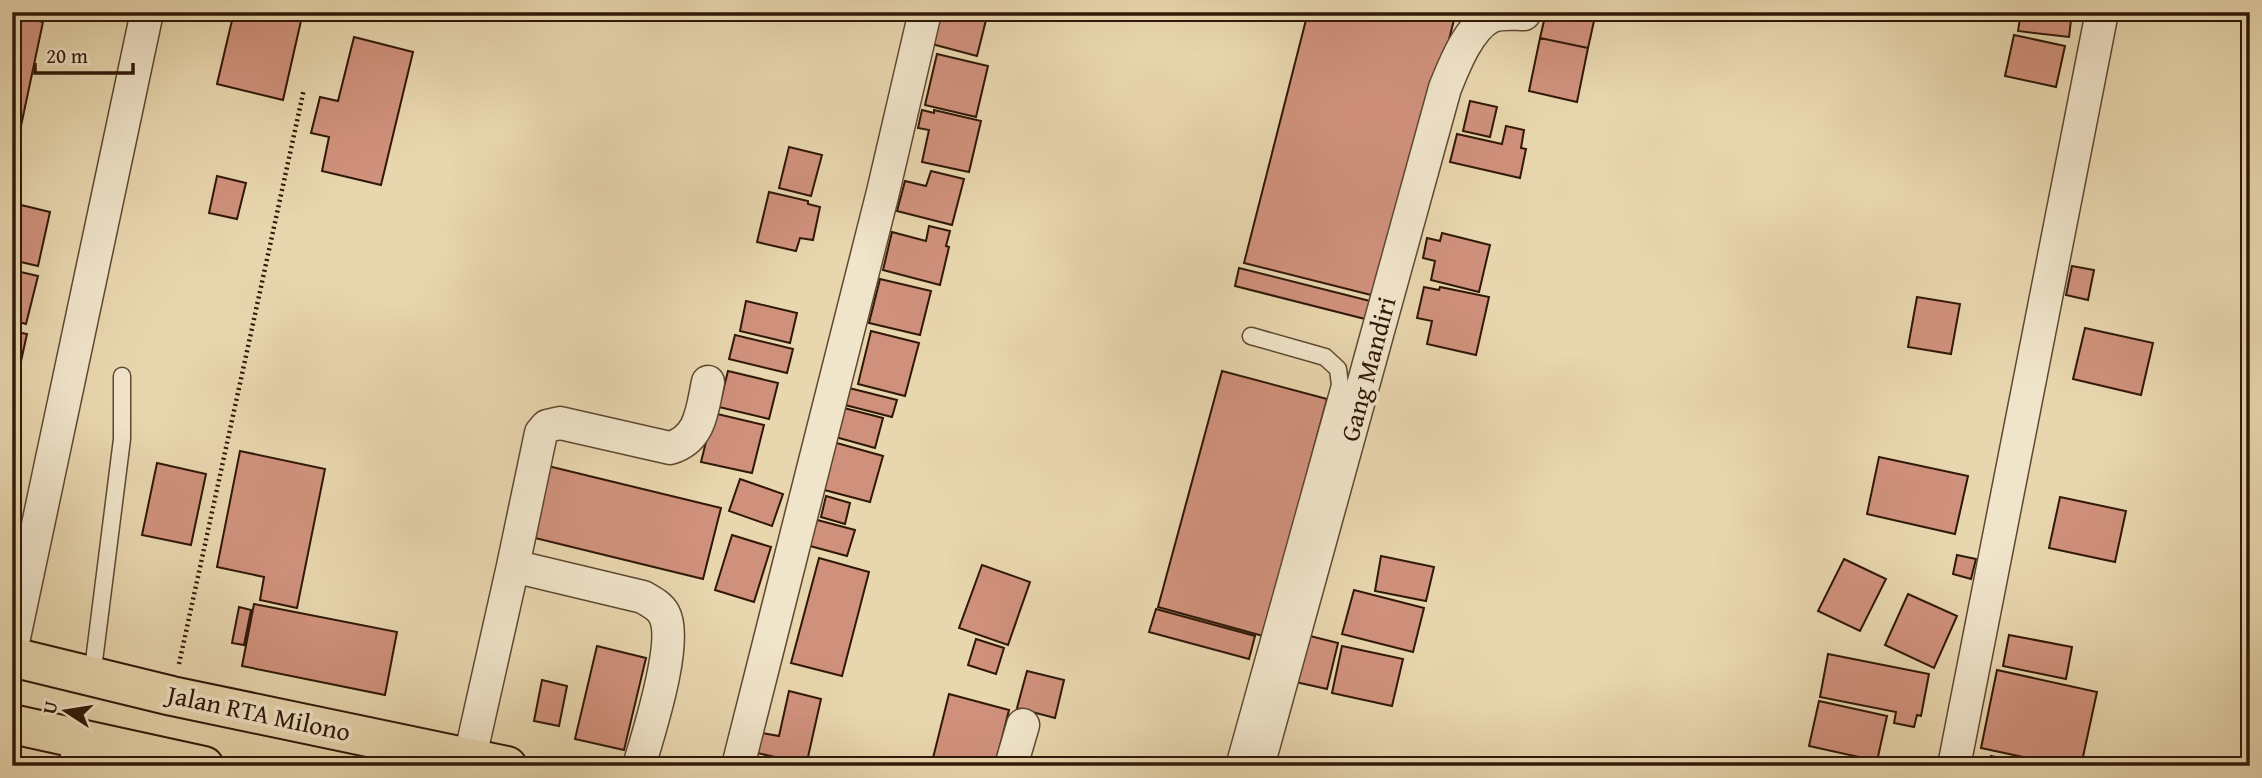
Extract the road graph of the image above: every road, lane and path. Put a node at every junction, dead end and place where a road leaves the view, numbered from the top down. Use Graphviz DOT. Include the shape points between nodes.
graph roads {
  1 [pos="147,12"];
  2 [pos="925,12"];
  3 [pos="2102,12"];
  4 [pos="1524,14"];
  5 [pos="303,89"];
  6 [pos="1251,336"];
  7 [pos="122,376"];
  8 [pos="708,382"];
  9 [pos="513,566"];
  10 [pos="12,647"];
  11 [pos="12,657"];
  12 [pos="92,677"];
  13 [pos="132,686"];
  14 [pos="173,695"];
  15 [pos="12,724"];
  16 [pos="1023,725"];
  17 [pos="118,747"];
  18 [pos="70,751"];
  19 [pos="470,757"];
  20 [pos="204,766"];
  21 [pos="507,766"];
  22 [pos="639,766"];
  23 [pos="738,766"];
  24 [pos="1011,766"];
  25 [pos="1234,766"];
  26 [pos="1258,766"];
  27 [pos="1954,766"];
  1 -- 10 [label="street"];
  2 -- 23 [label="street"];
  3 -- 27 [label="street"];
  4 -- 26 [label="street, Gang Mandiri" via="1490,17 1458,57 1445,88"];
  5 -- 14 [label="path"];
  6 -- 25 [label="lane" via="1325,356 1338,369 1340,385"];
  7 -- 12 [label="lane" via="122,439"];
  8 -- 9 [label="street" via="693,434 684,444 670,448 560,423 547,426 541,433"];
  9 -- 19 [label="street"];
  9 -- 22 [label="street" via="643,597 665,615 668,635 663,678"];
  11 -- 12 [label="highway, Jalan RTA Milono"];
  12 -- 13 [label="highway, Jalan RTA Milono"];
  13 -- 14 [label="highway, Jalan RTA Milono"];
  13 -- 17 [label="highway"];
  14 -- 19 [label="highway, Jalan RTA Milono"];
  15 -- 18 [label="highway"];
  16 -- 24 [label="street"];
  17 -- 18 [label="highway"];
  17 -- 20 [label="highway"];
  19 -- 21 [label="highway, Jalan RTA Milono"];
}
